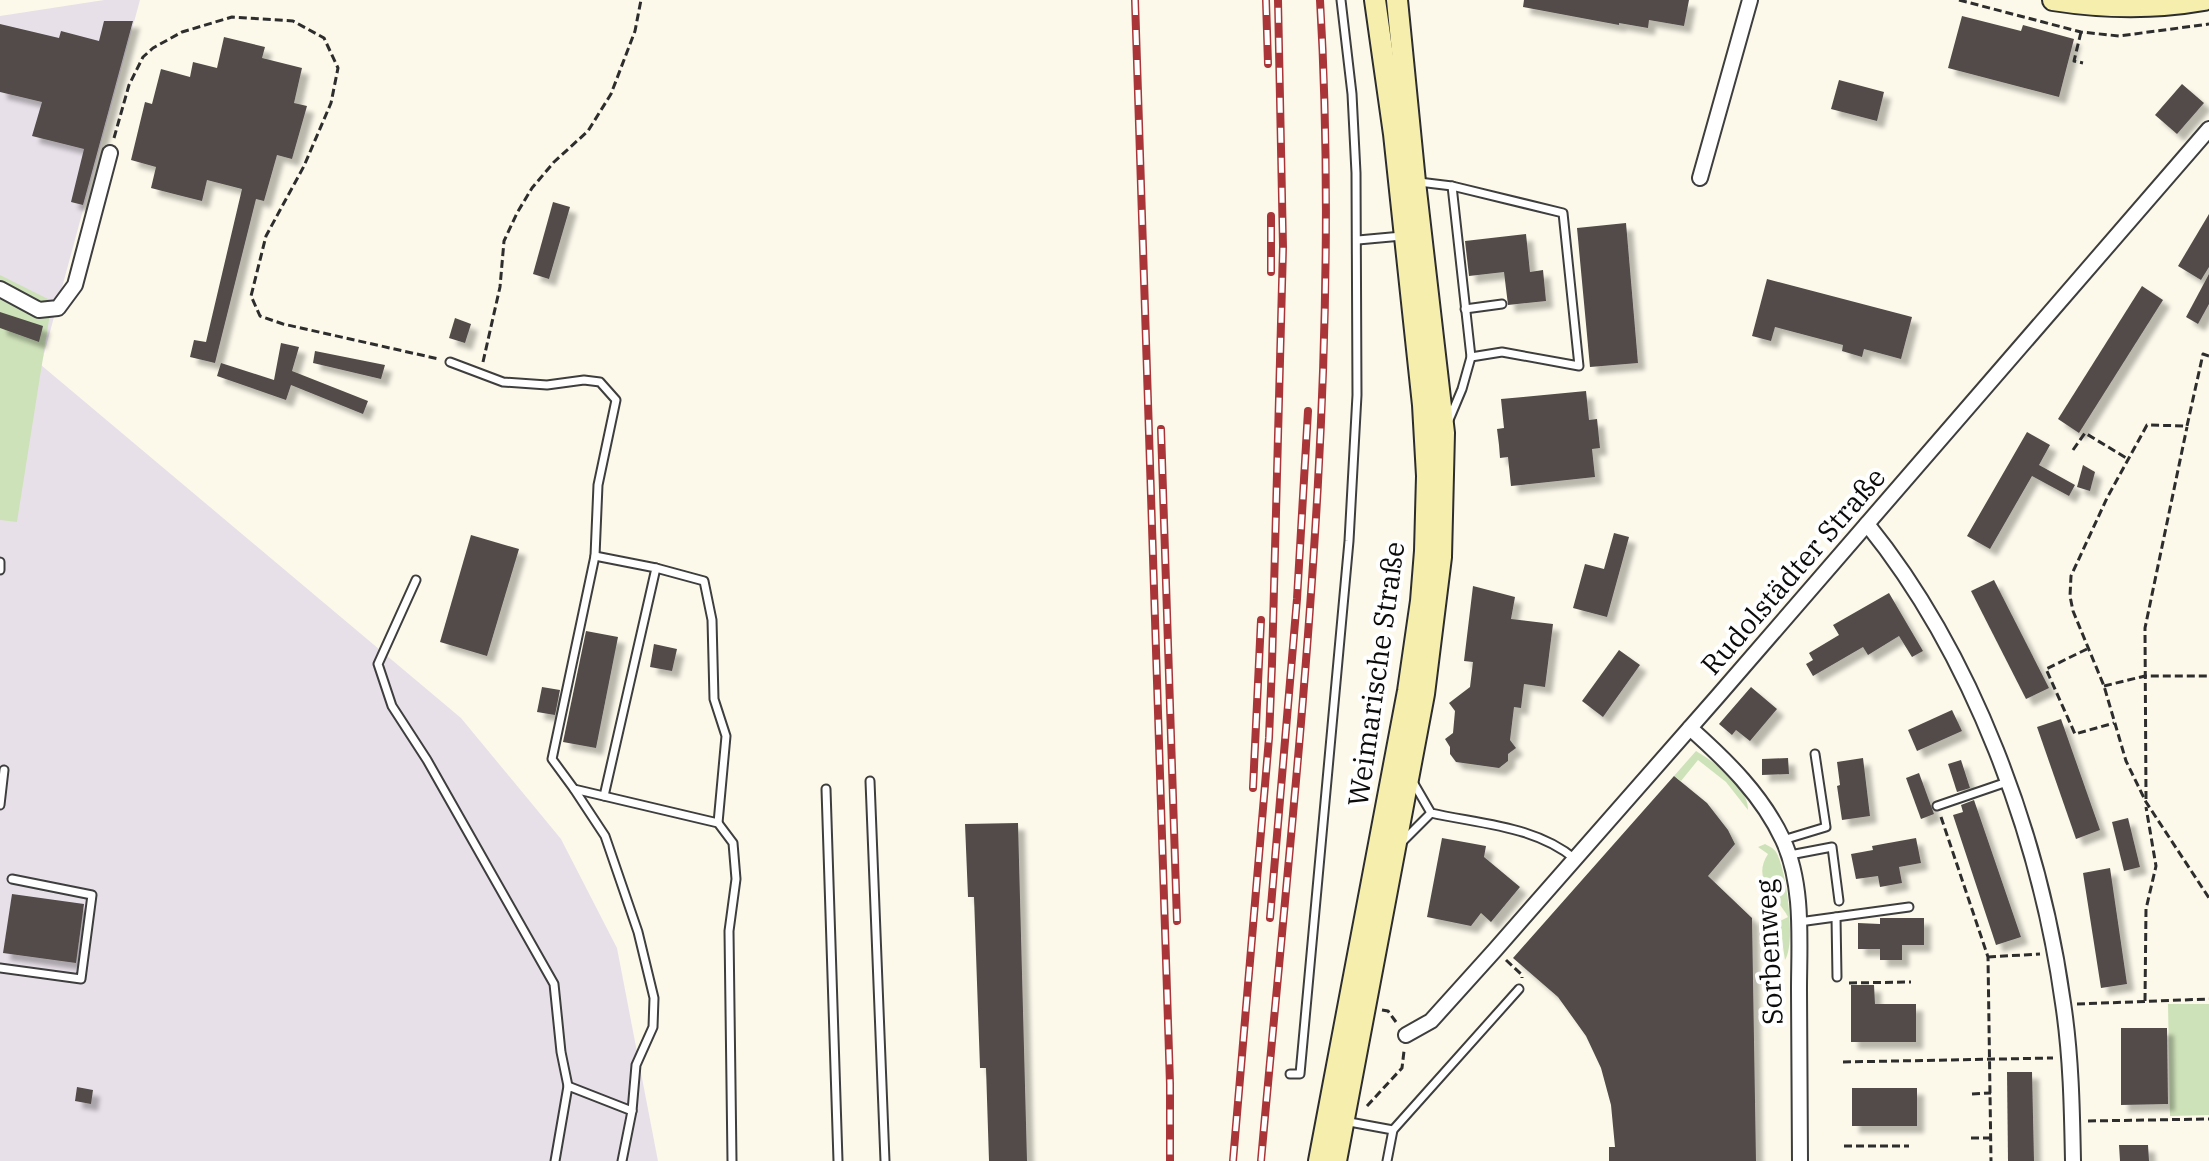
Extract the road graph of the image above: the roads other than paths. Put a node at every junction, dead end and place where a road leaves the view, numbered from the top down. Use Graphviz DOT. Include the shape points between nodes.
graph roads {
  1 [pos="1341,0"];
  2 [pos="1375,0"];
  3 [pos="1397,0"];
  4 [pos="1750,0"];
  5 [pos="2053,0"];
  6 [pos="2204,0"];
  7 [pos="2209,129"];
  8 [pos="110,153"];
  9 [pos="1700,178"];
  10 [pos="1415,182"];
  11 [pos="1452,186"];
  12 [pos="1404,236"];
  13 [pos="1358,240"];
  14 [pos="0,289"];
  15 [pos="1502,304"];
  16 [pos="1465,309"];
  17 [pos="1471,357"];
  18 [pos="450,362"];
  19 [pos="1444,433"];
  20 [pos="1867,524"];
  21 [pos="595,556"];
  22 [pos="0,562"];
  23 [pos="656,568"];
  24 [pos="0,570"];
  25 [pos="416,580"];
  26 [pos="1690,728"];
  27 [pos="1815,754"];
  28 [pos="4,770"];
  29 [pos="1409,774"];
  30 [pos="870,781"];
  31 [pos="2007,782"];
  32 [pos="574,789"];
  33 [pos="826,789"];
  34 [pos="604,796"];
  35 [pos="0,805"];
  36 [pos="1937,806"];
  37 [pos="1431,813"];
  38 [pos="718,823"];
  39 [pos="1783,840"];
  40 [pos="1396,849"];
  41 [pos="1788,856"];
  42 [pos="1575,859"];
  43 [pos="12,879"];
  44 [pos="1839,901"];
  45 [pos="1909,907"];
  46 [pos="1836,917"];
  47 [pos="1799,922"];
  48 [pos="0,968"];
  49 [pos="1837,977"];
  50 [pos="1519,989"];
  51 [pos="1406,1035"];
  52 [pos="1290,1074"];
  53 [pos="568,1086"];
  54 [pos="632,1111"];
  55 [pos="1343,1121"];
  56 [pos="1393,1130"];
  57 [pos="555,1161"];
  58 [pos="622,1161"];
  59 [pos="732,1161"];
  60 [pos="838,1161"];
  61 [pos="885,1161"];
  62 [pos="1319,1161"];
  63 [pos="1336,1161"];
  64 [pos="1387,1161"];
  65 [pos="1800,1161"];
  66 [pos="2073,1161"];
  1 -- 13 [label="lane" via="1352,94"];
  2 -- 12 [label="main road, Weimarische Straße"];
  3 -- 10 [label="main road, Weimarische Straße"];
  4 -- 9 [label="street"];
  5 -- 6 [label="main road" via="2128,7"];
  7 -- 20 [label="street, Rudolstädter Straße"];
  8 -- 14 [label="street" via="75,285 58,308 39,310"];
  10 -- 11 [label="lane"];
  10 -- 19 [label="main road, Weimarische Straße"];
  11 -- 16 [label="lane"];
  11 -- 17 [label="lane" via="1563,213 1579,366 1502,352"];
  12 -- 13 [label="lane"];
  12 -- 62 [label="main road, Weimarische Straße" via="1427,476 1421,601"];
  13 -- 52 [label="lane" via="1348,555 1300,1074"];
  15 -- 16 [label="lane"];
  16 -- 17 [label="lane"];
  17 -- 19 [label="lane"];
  18 -- 21 [label="lane" via="503,382 600,382 616,400 598,485"];
  19 -- 29 [label="main road, Weimarische Straße" via="1438,586"];
  20 -- 26 [label="street, Rudolstädter Straße"];
  20 -- 31 [label="street" via="1891,553 1949,649"];
  21 -- 23 [label="lane"];
  21 -- 32 [label="lane" via="552,759"];
  22 -- 24 [label="lane"];
  23 -- 34 [label="lane"];
  23 -- 38 [label="lane" via="704,581 712,620 714,699 726,736"];
  25 -- 53 [label="lane" via="378,664 392,706 554,984"];
  26 -- 39 [label="street, Sorbenweg" via="1740,774"];
  26 -- 42 [label="street, Rudolstädter Straße"];
  27 -- 39 [label="lane" via="1826,827"];
  28 -- 35 [label="lane"];
  29 -- 37 [label="lane"];
  29 -- 40 [label="main road, Weimarische Straße"];
  30 -- 61 [label="lane"];
  31 -- 36 [label="lane"];
  31 -- 66 [label="street" via="2035,867 2064,1004"];
  32 -- 34 [label="lane"];
  32 -- 54 [label="lane" via="605,836 654,998 653,1027 636,1065"];
  33 -- 60 [label="lane"];
  34 -- 38 [label="lane"];
  37 -- 40 [label="lane"];
  37 -- 42 [label="lane" via="1497,824 1559,846"];
  38 -- 59 [label="lane" via="733,843 736,879 729,931"];
  39 -- 41 [label="street, Sorbenweg"];
  40 -- 55 [label="main road, Weimarische Straße"];
  41 -- 44 [label="lane" via="1832,847"];
  41 -- 47 [label="street, Sorbenweg"];
  42 -- 51 [label="street, Rudolstädter Straße" via="1431,1021"];
  43 -- 48 [label="lane" via="92,895 83,965 81,979"];
  45 -- 46 [label="lane"];
  46 -- 47 [label="lane"];
  46 -- 49 [label="lane"];
  47 -- 65 [label="street, Sorbenweg"];
  50 -- 56 [label="lane"];
  53 -- 54 [label="lane"];
  53 -- 57 [label="lane"];
  54 -- 58 [label="lane"];
  55 -- 56 [label="lane"];
  55 -- 63 [label="main road, Weimarische Straße"];
  56 -- 64 [label="lane"];
}
